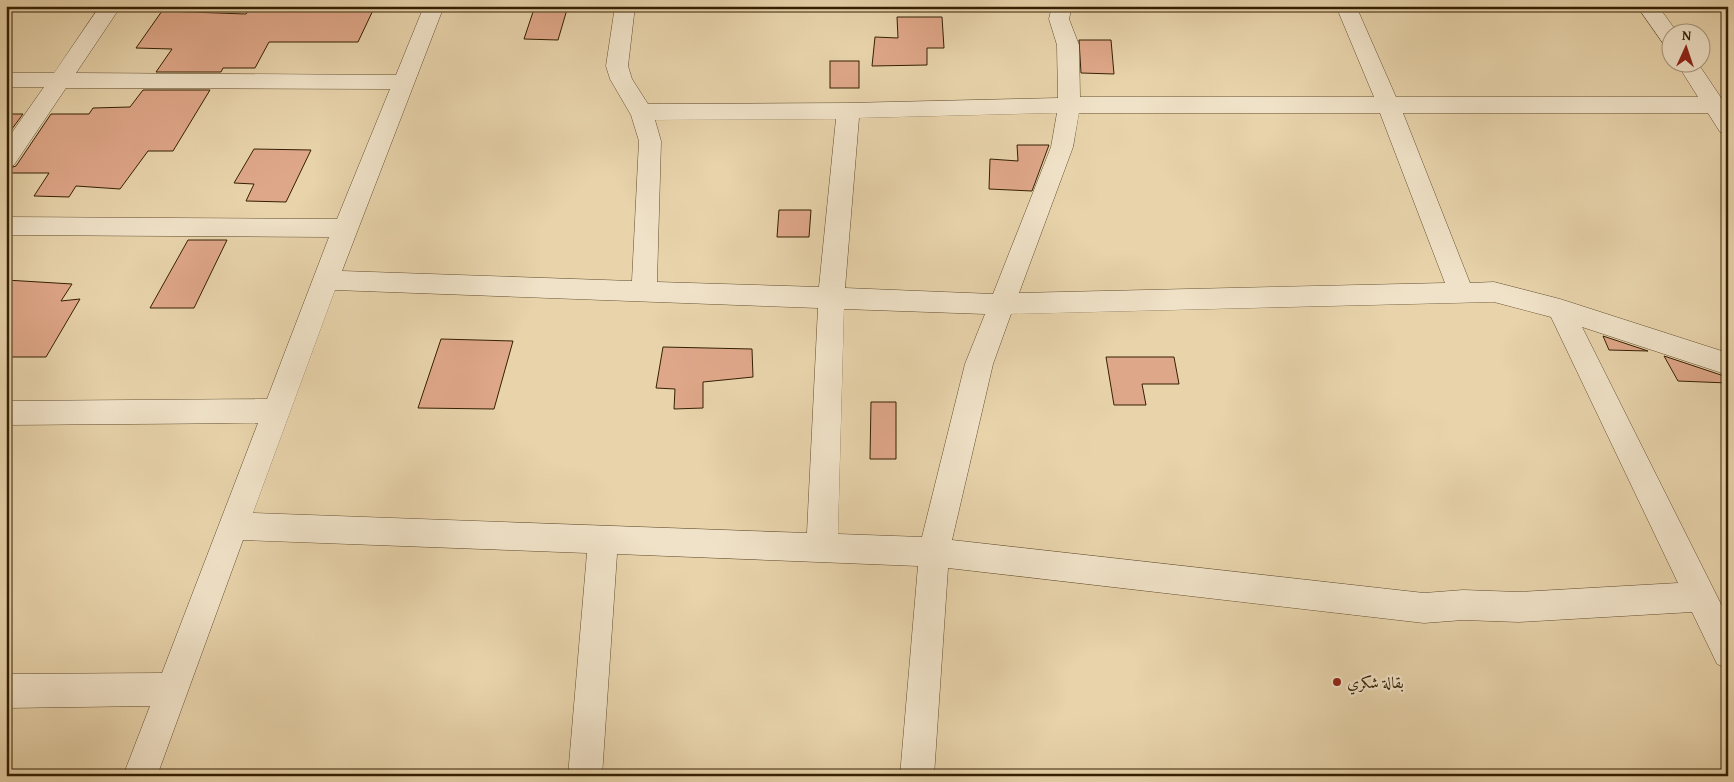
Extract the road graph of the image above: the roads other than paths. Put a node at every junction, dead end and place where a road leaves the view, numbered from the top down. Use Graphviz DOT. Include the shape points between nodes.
graph roads {
  1 [pos="110,6"];
  2 [pos="434,6"];
  3 [pos="625,6"];
  4 [pos="1062,6"];
  5 [pos="1346,6"];
  6 [pos="1647,6"];
  7 [pos="1662,27"];
  8 [pos="1693,72"];
  9 [pos="6,80"];
  10 [pos="59,80"];
  11 [pos="405,82"];
  12 [pos="1069,105"];
  13 [pos="1714,105"];
  14 [pos="1390,106"];
  15 [pos="848,111"];
  16 [pos="642,112"];
  17 [pos="1728,126"];
  18 [pos="6,159"];
  19 [pos="6,226"];
  20 [pos="345,228"];
  21 [pos="325,280"];
  22 [pos="644,290"];
  23 [pos="1461,292"];
  24 [pos="832,297"];
  25 [pos="1001,304"];
  26 [pos="1560,309"];
  27 [pos="1728,364"];
  28 [pos="275,411"];
  29 [pos="6,413"];
  30 [pos="234,526"];
  31 [pos="603,541"];
  32 [pos="822,548"];
  33 [pos="934,552"];
  34 [pos="1700,597"];
  35 [pos="1728,653"];
  36 [pos="174,689"];
  37 [pos="6,691"];
  38 [pos="140,776"];
  39 [pos="585,776"];
  40 [pos="917,776"];
  1 -- 10 [label="street"];
  2 -- 11 [label="street"];
  3 -- 16 [label="street" via="617,64 619,76"];
  4 -- 12 [label="street" via="1059,19 1068,45"];
  5 -- 14 [label="street"];
  6 -- 7 [label="street"];
  8 -- 13 [label="street"];
  9 -- 10 [label="street"];
  10 -- 11 [label="street"];
  10 -- 18 [label="street"];
  11 -- 20 [label="street"];
  12 -- 14 [label="street"];
  12 -- 15 [label="street"];
  12 -- 25 [label="street" via="1062,147"];
  13 -- 14 [label="street"];
  13 -- 17 [label="street"];
  14 -- 23 [label="street"];
  15 -- 16 [label="street"];
  15 -- 24 [label="street"];
  16 -- 22 [label="street" via="650,141"];
  19 -- 20 [label="street"];
  20 -- 21 [label="street"];
  21 -- 22 [label="street"];
  21 -- 28 [label="street"];
  22 -- 24 [label="street"];
  23 -- 25 [label="street"];
  23 -- 26 [label="street" via="1494,292"];
  24 -- 25 [label="street"];
  24 -- 32 [label="street"];
  25 -- 33 [label="street" via="979,364"];
  26 -- 27 [label="street"];
  26 -- 34 [label="street"];
  28 -- 29 [label="street"];
  28 -- 30 [label="street"];
  30 -- 31 [label="street"];
  30 -- 36 [label="street"];
  31 -- 32 [label="street"];
  31 -- 39 [label="street"];
  32 -- 33 [label="street"];
  33 -- 34 [label="street" via="1424,608 1463,605 1519,607"];
  33 -- 40 [label="street"];
  34 -- 35 [label="street"];
  36 -- 37 [label="street"];
  36 -- 38 [label="street"];
}
